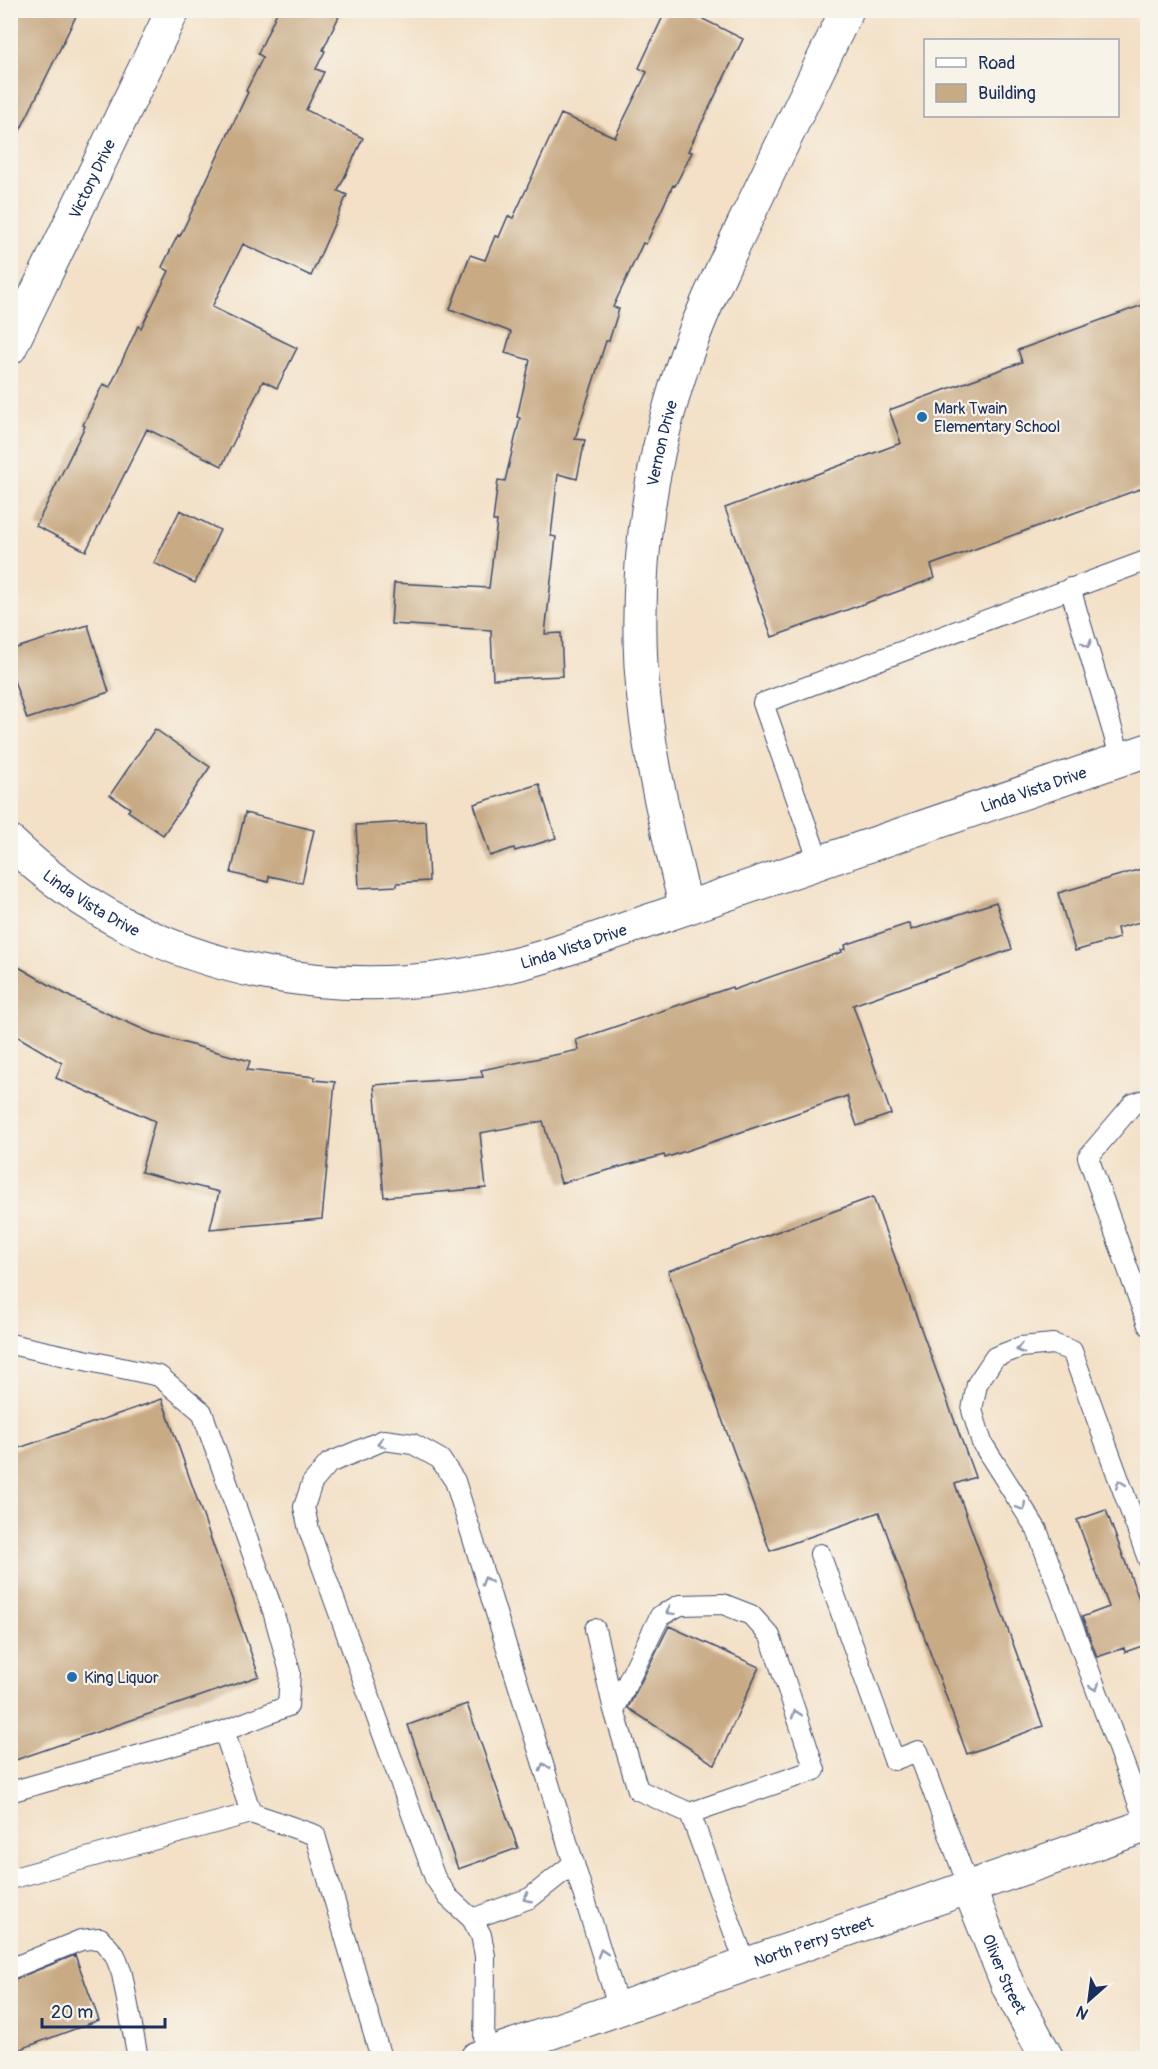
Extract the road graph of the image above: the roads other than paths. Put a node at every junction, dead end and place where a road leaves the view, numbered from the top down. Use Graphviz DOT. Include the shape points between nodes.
graph roads {
  1 [pos="173,10"];
  2 [pos="847,10"];
  3 [pos="10,348"];
  4 [pos="1148,560"];
  5 [pos="1070,588"];
  6 [pos="1134,754"];
  7 [pos="10,842"];
  8 [pos="819,862"];
  9 [pos="686,908"];
  10 [pos="1148,1099"];
  11 [pos="1148,1325"];
  12 [pos="10,1344"];
  13 [pos="820,1554"];
  14 [pos="1148,1559"];
  15 [pos="595,1629"];
  16 [pos="614,1710"];
  17 [pos="224,1731"];
  18 [pos="10,1792"];
  19 [pos="251,1813"];
  20 [pos="690,1813"];
  21 [pos="1147,1826"];
  22 [pos="574,1863"];
  23 [pos="10,1880"];
  24 [pos="969,1888"];
  25 [pos="472,1919"];
  26 [pos="746,1965"];
  27 [pos="10,1969"];
  28 [pos="619,2009"];
  29 [pos="135,2057"];
  30 [pos="481,2057"];
  31 [pos="381,2058"];
  32 [pos="1047,2058"];
  1 -- 3 [label="street, Victory Drive"];
  2 -- 9 [label="street, Vernon Drive" via="697,325 666,422 650,494 640,612 644,697 659,795"];
  4 -- 5 [label="lane"];
  5 -- 6 [label="lane, one-way"];
  5 -- 8 [label="lane" via="763,703"];
  6 -- 8 [label="street, Linda Vista Drive"];
  7 -- 9 [label="street, Linda Vista Drive" via="81,898 146,935 229,966 318,982 419,982 483,973 546,956"];
  8 -- 9 [label="street, Linda Vista Drive"];
  10 -- 11 [label="lane" via="1133,1104 1088,1157"];
  12 -- 17 [label="lane" via="159,1376 202,1412 273,1611 290,1672 288,1706"];
  13 -- 24 [label="lane" via="894,1760 918,1751"];
  14 -- 21 [label="lane, one-way" via="1072,1351 1053,1344 1021,1347 995,1358 977,1384 972,1410 982,1443 1037,1530"];
  15 -- 16 [label="lane"];
  16 -- 20 [label="lane" via="638,1790"];
  20 -- 16 [label="lane, one-way" via="814,1770 771,1636 751,1616 723,1605 680,1605 660,1616"];
  17 -- 18 [label="lane"];
  17 -- 19 [label="lane"];
  19 -- 23 [label="lane"];
  19 -- 31 [label="lane" via="315,1835"];
  20 -- 26 [label="lane"];
  21 -- 24 [label="street, North Perry Street"];
  22 -- 25 [label="lane, one-way" via="530,1898"];
  22 -- 25 [label="lane, one-way" via="455,1481 440,1459 413,1444 384,1440 329,1463 312,1484 304,1506 309,1530 435,1878 448,1897"];
  28 -- 22 [label="lane, one-way"];
  24 -- 26 [label="street, North Perry Street"];
  24 -- 32 [label="street, Oliver Street" via="1009,1988"];
  25 -- 30 [label="lane" via="481,1935 485,1956"];
  26 -- 28 [label="street, North Perry Street"];
  27 -- 29 [label="lane" via="81,1940 100,1938 115,1955 122,1974"];
  28 -- 30 [label="street, North Perry Street"];
}
